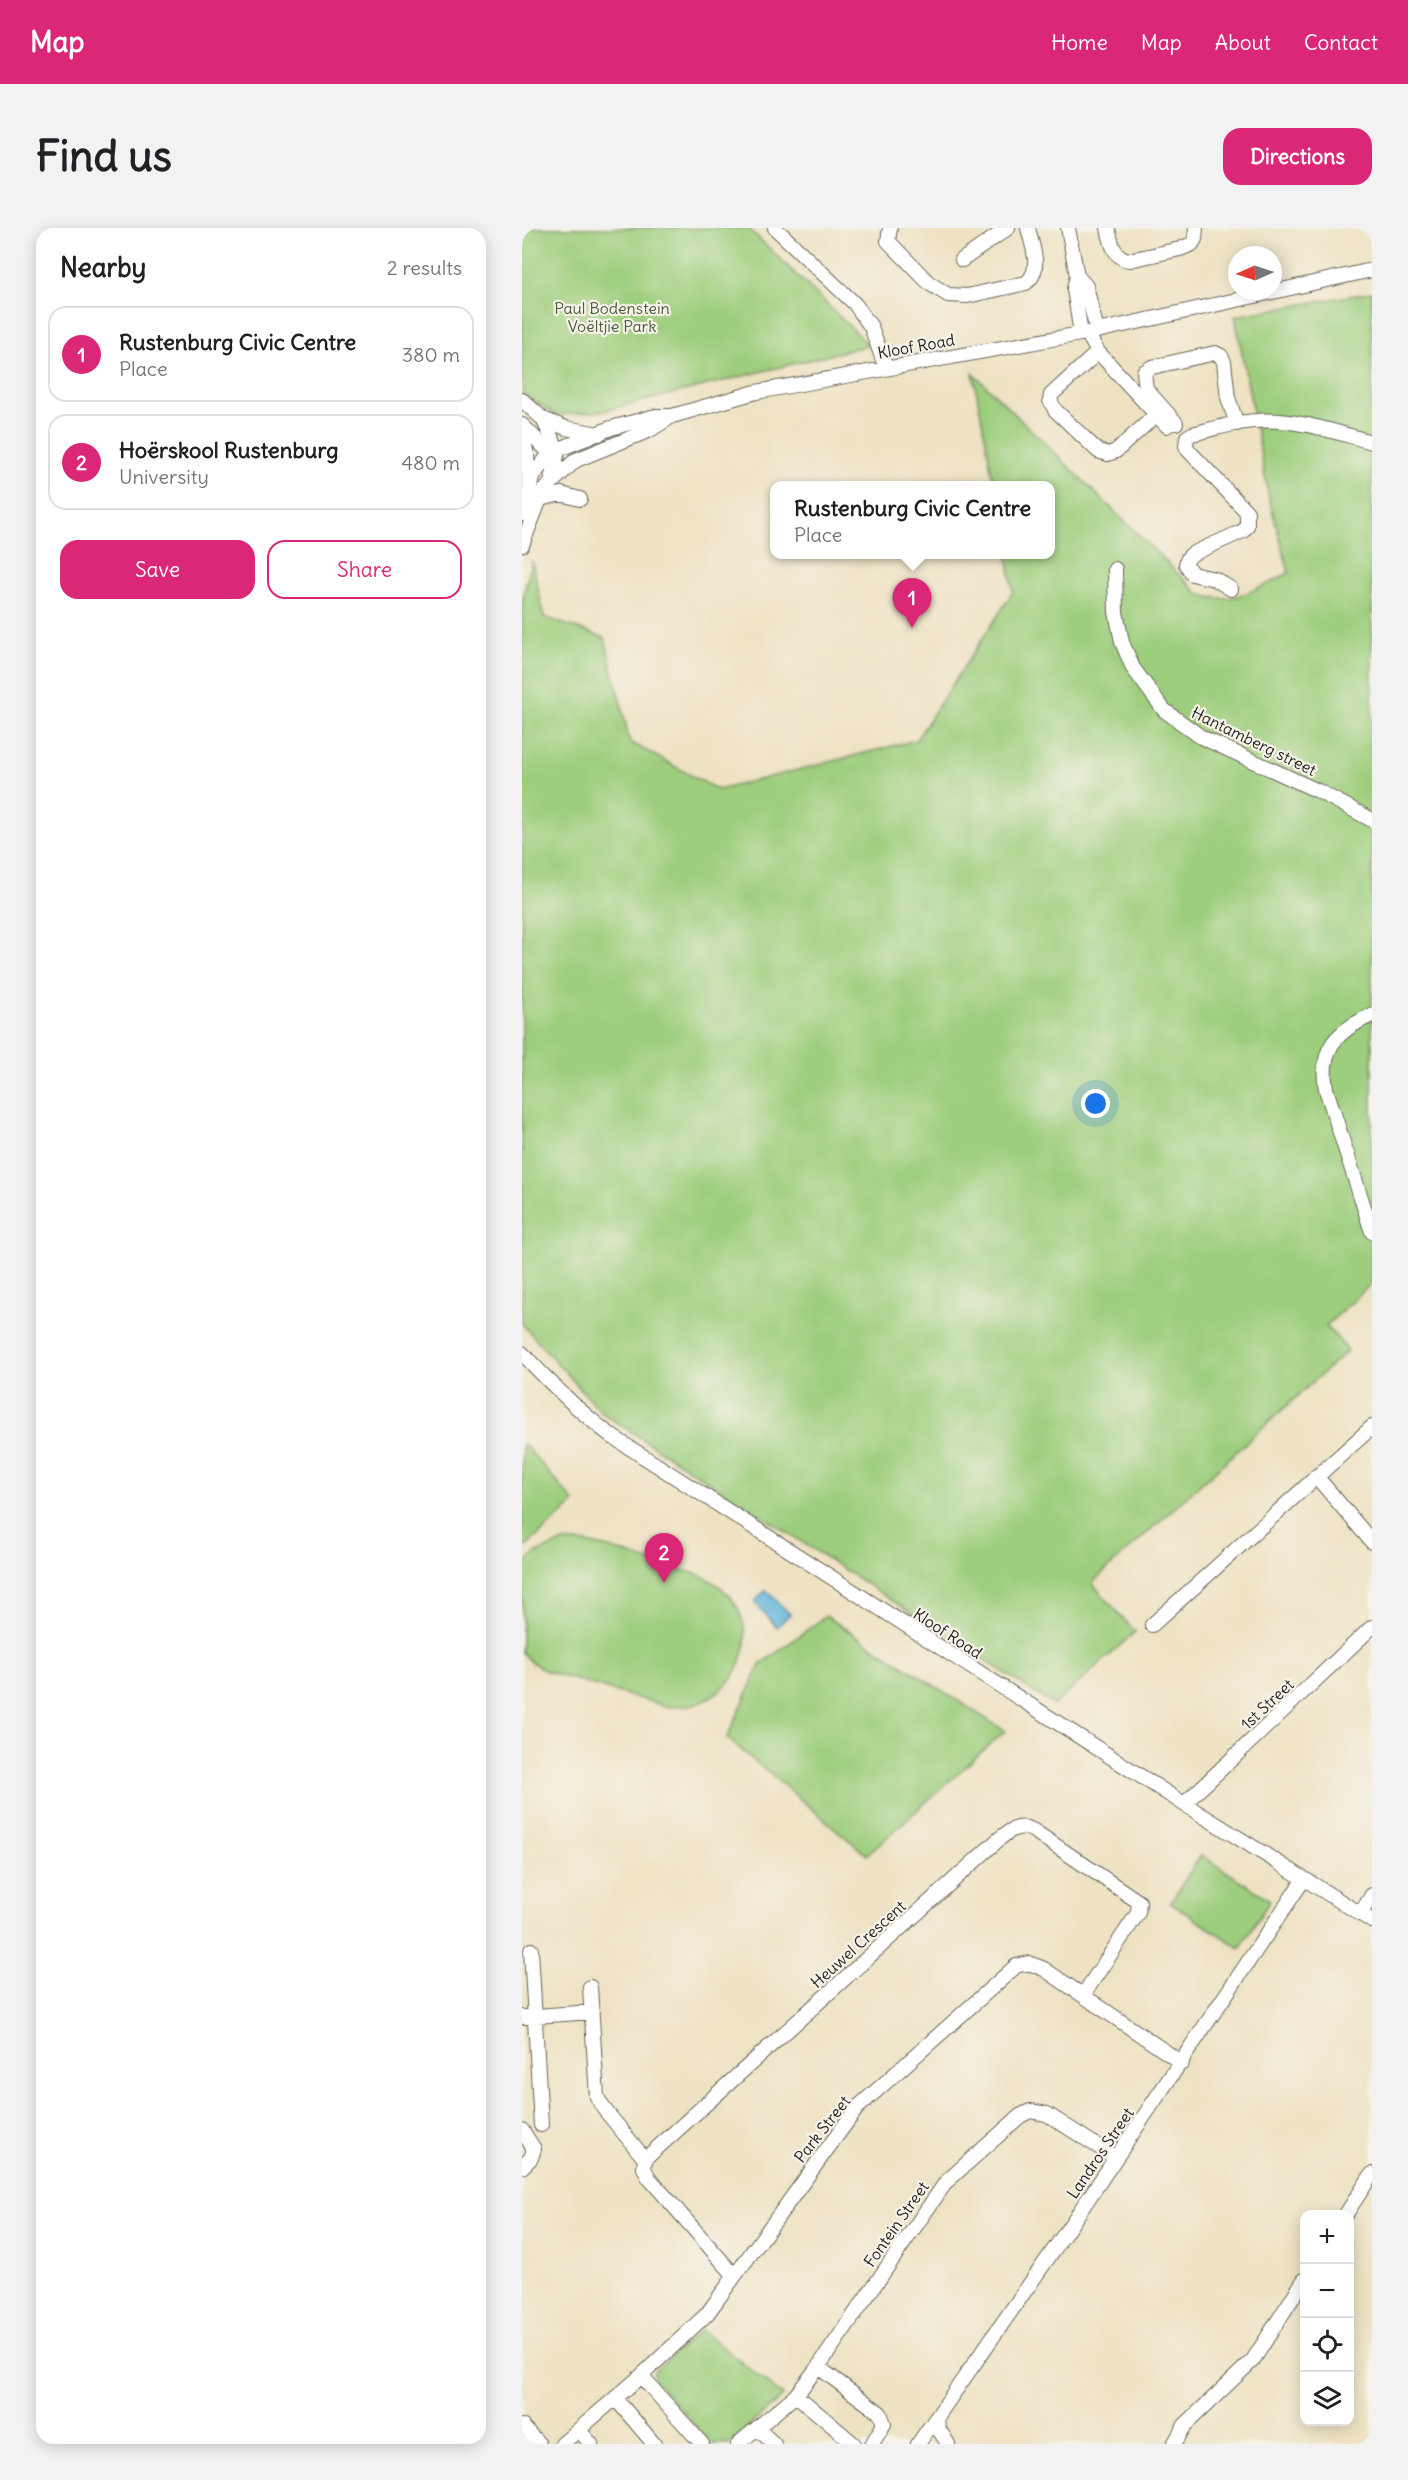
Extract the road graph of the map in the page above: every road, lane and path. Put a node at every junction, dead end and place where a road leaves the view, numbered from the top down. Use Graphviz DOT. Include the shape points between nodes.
graph roads {
  1 [pos="775,228"];
  2 [pos="890,228"];
  3 [pos="1008,228"];
  4 [pos="1028,228"];
  5 [pos="1068,228"];
  6 [pos="1108,228"];
  7 [pos="1196,228"];
  8 [pos="963,260"];
  9 [pos="1372,270"];
  10 [pos="1088,333"];
  11 [pos="1098,352"];
  12 [pos="886,368"];
  13 [pos="522,400"];
  14 [pos="1156,415"];
  15 [pos="672,416"];
  16 [pos="543,419"];
  17 [pos="1237,424"];
  18 [pos="522,425"];
  19 [pos="522,433"];
  20 [pos="598,434"];
  21 [pos="1372,442"];
  22 [pos="555,453"];
  23 [pos="576,460"];
  24 [pos="551,483"];
  25 [pos="529,488"];
  26 [pos="540,499"];
  27 [pos="580,499"];
  28 [pos="522,514"];
  29 [pos="522,544"];
  30 [pos="1115,569"];
  31 [pos="1232,589"];
  32 [pos="1372,820"];
  33 [pos="1372,1015"];
  34 [pos="1372,1232"];
  35 [pos="522,1353"];
  36 [pos="1372,1427"];
  37 [pos="1316,1476"];
  38 [pos="1372,1542"];
  39 [pos="1152,1625"];
  40 [pos="1372,1627"];
  41 [pos="1184,1804"];
  42 [pos="1304,1880"];
  43 [pos="1372,1895"];
  44 [pos="1366,1917"];
  45 [pos="531,1950"];
  46 [pos="590,1987"];
  47 [pos="1083,1995"];
  48 [pos="592,2012"];
  49 [pos="528,2016"];
  50 [pos="1182,2063"];
  51 [pos="542,2126"];
  52 [pos="522,2130"];
  53 [pos="1116,2158"];
  54 [pos="645,2159"];
  55 [pos="522,2167"];
  56 [pos="1372,2174"];
  57 [pos="1349,2210"];
  58 [pos="734,2275"];
  59 [pos="1300,2288"];
  60 [pos="818,2367"];
  61 [pos="640,2376"];
  62 [pos="796,2395"];
  63 [pos="615,2398"];
  64 [pos="937,2417"];
  65 [pos="522,2426"];
  66 [pos="757,2428"];
  67 [pos="579,2430"];
  68 [pos="921,2443"];
  69 [pos="539,2444"];
  70 [pos="562,2444"];
  71 [pos="591,2444"];
  72 [pos="654,2444"];
  73 [pos="702,2444"];
  74 [pos="738,2444"];
  75 [pos="774,2444"];
  76 [pos="854,2444"];
  77 [pos="872,2444"];
  78 [pos="948,2444"];
  79 [pos="1174,2444"];
  1 -- 12 [label="street" via="855,304 871,327"];
  2 -- 4 [label="street" via="888,241 896,251 940,291 957,296 1032,279 1036,266"];
  3 -- 8 [label="street"];
  5 -- 10 [label="street" via="1077,276 1074,289"];
  6 -- 7 [label="street" via="1117,255 1130,260 1186,247 1195,239"];
  9 -- 10 [label="street, Kloof Road"];
  10 -- 11 [label="street"];
  10 -- 12 [label="street, Kloof Road"];
  11 -- 14 [label="street"];
  11 -- 14 [label="street" via="1051,395 1055,410 1098,451 1108,454"];
  12 -- 15 [label="street, Kloof Road" via="756,392"];
  13 -- 16 [label="street"];
  14 -- 17 [label="street" via="1172,424 1146,389 1144,372 1215,353 1224,362 1228,398"];
  15 -- 20 [label="street" via="656,416"];
  15 -- 23 [label="street, Kloof Road" via="650,430"];
  16 -- 20 [label="street"];
  16 -- 22 [label="street"];
  17 -- 21 [label="street" via="1300,424"];
  17 -- 31 [label="street" via="1192,434 1186,441 1188,450 1249,518 1243,531 1192,554 1186,564 1192,574 1215,579"];
  18 -- 22 [label="street"];
  19 -- 25 [label="street"];
  20 -- 22 [label="street"];
  22 -- 23 [label="street"];
  22 -- 24 [label="street"];
  22 -- 25 [label="street" via="538,468"];
  23 -- 24 [label="street, Kloof Road"];
  24 -- 26 [label="street, Kloof Road"];
  25 -- 28 [label="street"];
  26 -- 27 [label="street" via="561,494"];
  26 -- 29 [label="street, Kloof Road"];
  30 -- 32 [label="street, Hantamberg street" via="1116,612 1122,642 1133,668 1164,711 1201,736"];
  33 -- 34 [label="street" via="1336,1038 1324,1075"];
  35 -- 41 [label="street, Kloof Road" via="555,1389 613,1437"];
  36 -- 37 [label="street"];
  37 -- 38 [label="street"];
  37 -- 39 [label="street"];
  40 -- 41 [label="street, 1st Street"];
  41 -- 42 [label="street, Kloof Road"];
  42 -- 44 [label="street, Kloof Road"];
  42 -- 50 [label="street, Landros Street"];
  43 -- 44 [label="street"];
  45 -- 49 [label="street"];
  46 -- 48 [label="street"];
  47 -- 50 [label="street, Park Street"];
  47 -- 54 [label="street, Heuwel Crescent" via="1138,1913 1138,1902 1034,1830 1016,1827 998,1839"];
  47 -- 58 [label="street, Park Street" via="1036,1965 1023,1963 1011,1970 857,2108"];
  48 -- 49 [label="street"];
  48 -- 54 [label="street" via="597,2097"];
  49 -- 51 [label="street"];
  50 -- 53 [label="street, Landros Street"];
  52 -- 55 [label="street" via="534,2150"];
  53 -- 60 [label="street, Fontein Street" via="1047,2114 1024,2113 946,2182"];
  53 -- 64 [label="street, Landros Street"];
  54 -- 58 [label="street" via="649,2178"];
  56 -- 57 [label="street"];
  58 -- 61 [label="street, Park Street" via="702,2320"];
  59 -- 79 [label="street" via="1253,2360 1185,2425"];
  60 -- 62 [label="street, Fontein Street"];
  60 -- 77 [label="street" via="880,2413 884,2424"];
  61 -- 63 [label="street, Park Street"];
  61 -- 73 [label="street"];
  62 -- 66 [label="street, Fontein Street"];
  62 -- 76 [label="street"];
  63 -- 67 [label="street, Park Street"];
  63 -- 72 [label="street"];
  64 -- 68 [label="street, Landros Street"];
  64 -- 78 [label="street" via="938,2428"];
  65 -- 69 [label="street"];
  66 -- 74 [label="street, Fontein Street"];
  66 -- 75 [label="street"];
  67 -- 70 [label="street, Park Street"];
  67 -- 71 [label="street"];
}
